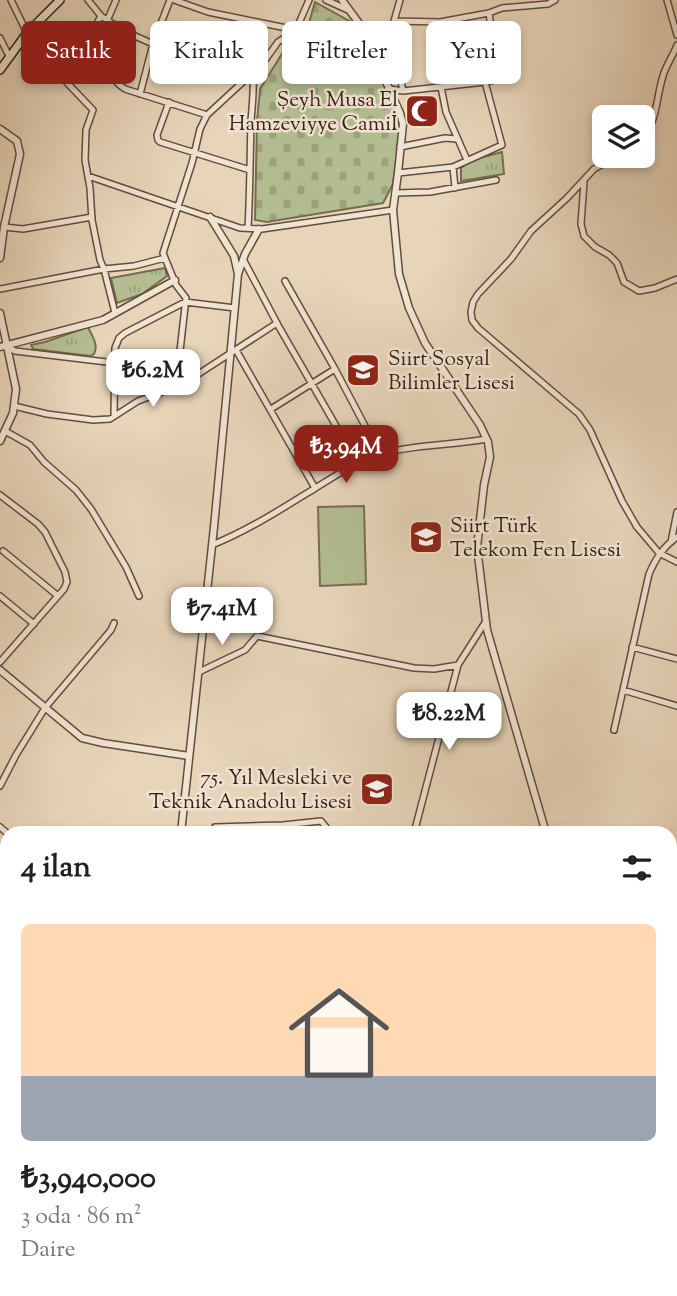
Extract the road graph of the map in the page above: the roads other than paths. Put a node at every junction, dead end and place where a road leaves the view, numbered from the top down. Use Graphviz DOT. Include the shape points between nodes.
graph roads {
  1 [pos="11,0"];
  2 [pos="60,0"];
  3 [pos="88,0"];
  4 [pos="116,0"];
  5 [pos="172,0"];
  6 [pos="309,0"];
  7 [pos="326,0"];
  8 [pos="342,0"];
  9 [pos="400,0"];
  10 [pos="501,0"];
  11 [pos="555,0"];
  12 [pos="667,0"];
  13 [pos="52,4"];
  14 [pos="502,8"];
  15 [pos="350,11"];
  16 [pos="489,13"];
  17 [pos="101,16"];
  18 [pos="21,21"];
  19 [pos="37,21"];
  20 [pos="98,21"];
  21 [pos="107,21"];
  22 [pos="163,21"];
  23 [pos="300,21"];
  24 [pos="394,21"];
  25 [pos="412,21"];
  26 [pos="490,21"];
  27 [pos="282,27"];
  28 [pos="677,35"];
  29 [pos="0,38"];
  30 [pos="282,40"];
  31 [pos="20,42"];
  32 [pos="677,46"];
  33 [pos="9,56"];
  34 [pos="150,56"];
  35 [pos="268,57"];
  36 [pos="0,70"];
  37 [pos="120,84"];
  38 [pos="241,84"];
  39 [pos="254,84"];
  40 [pos="402,84"];
  41 [pos="467,84"];
  42 [pos="486,84"];
  43 [pos="441,87"];
  44 [pos="389,89"];
  45 [pos="403,91"];
  46 [pos="140,94"];
  47 [pos="169,102"];
  48 [pos="207,115"];
  49 [pos="655,116"];
  50 [pos="0,129"];
  51 [pos="457,139"];
  52 [pos="400,148"];
  53 [pos="194,152"];
  54 [pos="467,160"];
  55 [pos="453,167"];
  56 [pos="596,168"];
  57 [pos="250,170"];
  58 [pos="398,173"];
  59 [pos="88,176"];
  60 [pos="496,180"];
  61 [pos="584,180"];
  62 [pos="455,188"];
  63 [pos="395,193"];
  64 [pos="178,206"];
  65 [pos="393,210"];
  66 [pos="92,217"];
  67 [pos="210,217"];
  68 [pos="4,227"];
  69 [pos="248,228"];
  70 [pos="259,229"];
  71 [pos="0,258"];
  72 [pos="165,258"];
  73 [pos="243,259"];
  74 [pos="104,269"];
  75 [pos="238,274"];
  76 [pos="677,279"];
  77 [pos="175,280"];
  78 [pos="285,282"];
  79 [pos="0,289"];
  80 [pos="185,302"];
  81 [pos="235,308"];
  82 [pos="0,313"];
  83 [pos="115,313"];
  84 [pos="277,323"];
  85 [pos="3,346"];
  86 [pos="233,352"];
  87 [pos="115,363"];
  88 [pos="335,369"];
  89 [pos="312,385"];
  90 [pos="176,386"];
  91 [pos="13,406"];
  92 [pos="271,409"];
  93 [pos="114,416"];
  94 [pos="5,431"];
  95 [pos="486,439"];
  96 [pos="0,441"];
  97 [pos="384,453"];
  98 [pos="358,464"];
  99 [pos="316,488"];
  100 [pos="0,495"];
  101 [pos="677,512"];
  102 [pos="677,537"];
  103 [pos="671,542"];
  104 [pos="212,545"];
  105 [pos="3,551"];
  106 [pos="659,553"];
  107 [pos="677,562"];
  108 [pos="0,596"];
  109 [pos="58,596"];
  110 [pos="139,596"];
  111 [pos="486,621"];
  112 [pos="114,623"];
  113 [pos="34,624"];
  114 [pos="632,647"];
  115 [pos="677,659"];
  116 [pos="0,663"];
  117 [pos="458,664"];
  118 [pos="0,670"];
  119 [pos="199,672"];
  120 [pos="623,690"];
  121 [pos="677,706"];
  122 [pos="45,708"];
  123 [pos="614,730"];
  124 [pos="189,756"];
  125 [pos="0,786"];
  126 [pos="182,826"];
  127 [pos="249,826"];
  128 [pos="325,826"];
  129 [pos="416,826"];
  130 [pos="545,826"];
  1 -- 18 [label="street"];
  2 -- 13 [label="main road"];
  3 -- 17 [label="street"];
  4 -- 21 [label="street"];
  5 -- 22 [label="street"];
  5 -- 27 [label="street"];
  6 -- 23 [label="street"];
  7 -- 15 [label="street"];
  8 -- 15 [label="street"];
  9 -- 24 [label="street"];
  10 -- 14 [label="street"];
  11 -- 14 [label="street" via="548,5"];
  12 -- 28 [label="street"];
  13 -- 19 [label="main road"];
  14 -- 16 [label="street"];
  15 -- 44 [label="street"];
  16 -- 25 [label="street" via="440,22"];
  16 -- 26 [label="street"];
  17 -- 20 [label="street"];
  17 -- 21 [label="street"];
  29 -- 33 [label="street"];
  30 -- 35 [label="street"];
  31 -- 33 [label="main road"];
  31 -- 59 [label="street" via="52,67 93,110 86,131"];
  32 -- 49 [label="street" via="662,79"];
  33 -- 36 [label="main road"];
  34 -- 46 [label="street"];
  37 -- 46 [label="street"];
  38 -- 48 [label="street"];
  39 -- 57 [label="street"];
  40 -- 45 [label="street"];
  41 -- 43 [label="street"];
  42 -- 54 [label="street" via="502,145"];
  43 -- 45 [label="street"];
  43 -- 51 [label="street"];
  44 -- 45 [label="street"];
  44 -- 52 [label="street" via="400,113"];
  46 -- 47 [label="street"];
  47 -- 48 [label="street"];
  47 -- 53 [label="street" via="158,140"];
  48 -- 53 [label="street"];
  50 -- 68 [label="street" via="17,141 20,154"];
  51 -- 52 [label="street"];
  51 -- 54 [label="street"];
  52 -- 58 [label="street"];
  53 -- 57 [label="street"];
  53 -- 64 [label="street"];
  54 -- 55 [label="street"];
  55 -- 58 [label="street"];
  55 -- 62 [label="street"];
  56 -- 61 [label="street"];
  57 -- 69 [label="street"];
  58 -- 63 [label="street"];
  59 -- 64 [label="street"];
  59 -- 66 [label="street"];
  60 -- 62 [label="street"];
  61 -- 76 [label="street" via="584,236 617,263 624,282 639,291"];
  61 -- 106 [label="street" via="531,231 478,294 472,320 579,414 622,501"];
  62 -- 63 [label="street"];
  63 -- 65 [label="street"];
  64 -- 67 [label="street"];
  64 -- 72 [label="street"];
  65 -- 70 [label="street"];
  65 -- 95 [label="street" via="399,274 409,308 425,343"];
  66 -- 68 [label="street" via="23,229"];
  66 -- 74 [label="street"];
  67 -- 69 [label="street"];
  67 -- 75 [label="street" via="234,256"];
  68 -- 71 [label="street"];
  69 -- 70 [label="street"];
  70 -- 73 [label="street"];
  72 -- 74 [label="street"];
  72 -- 77 [label="street"];
  73 -- 75 [label="street"];
  73 -- 84 [label="street"];
  74 -- 79 [label="street"];
  74 -- 83 [label="street"];
  75 -- 81 [label="street"];
  77 -- 80 [label="street"];
  77 -- 83 [label="street"];
  78 -- 88 [label="street"];
  80 -- 81 [label="street"];
  80 -- 87 [label="street" via="119,338"];
  80 -- 90 [label="street"];
  81 -- 86 [label="street"];
  82 -- 85 [label="street"];
  83 -- 85 [label="street"];
  84 -- 86 [label="street"];
  84 -- 89 [label="street"];
  85 -- 87 [label="street"];
  85 -- 91 [label="street" via="16,389"];
  86 -- 90 [label="street"];
  86 -- 92 [label="street"];
  86 -- 104 [label="street"];
  87 -- 93 [label="street"];
  88 -- 89 [label="street"];
  88 -- 97 [label="street" via="375,445"];
  89 -- 92 [label="street"];
  89 -- 98 [label="street"];
  90 -- 93 [label="street"];
  91 -- 93 [label="street" via="93,420"];
  91 -- 94 [label="street"];
  92 -- 99 [label="street"];
  94 -- 96 [label="street"];
  94 -- 110 [label="street" via="30,445 76,490 126,567"];
  95 -- 97 [label="street"];
  95 -- 111 [label="street" via="490,457 477,547"];
  97 -- 98 [label="street"];
  98 -- 99 [label="street"];
  99 -- 104 [label="street"];
  100 -- 109 [label="street" via="46,532 67,582"];
  101 -- 103 [label="street"];
  102 -- 103 [label="street"];
  103 -- 106 [label="street"];
  104 -- 119 [label="street"];
  105 -- 109 [label="street"];
  106 -- 107 [label="street"];
  106 -- 114 [label="street" via="649,574"];
  108 -- 113 [label="street"];
  109 -- 113 [label="street"];
  111 -- 117 [label="street"];
  111 -- 130 [label="street"];
  112 -- 122 [label="street"];
  113 -- 116 [label="street"];
  114 -- 115 [label="street"];
  114 -- 120 [label="street"];
  117 -- 119 [label="street" via="414,668 257,636 245,650"];
  117 -- 129 [label="street"];
  118 -- 122 [label="street"];
  119 -- 124 [label="street"];
  120 -- 121 [label="street"];
  120 -- 123 [label="street"];
  122 -- 124 [label="street" via="82,738"];
  122 -- 125 [label="street"];
  124 -- 126 [label="street"];
  127 -- 128 [label="street" via="321,821"];
}
